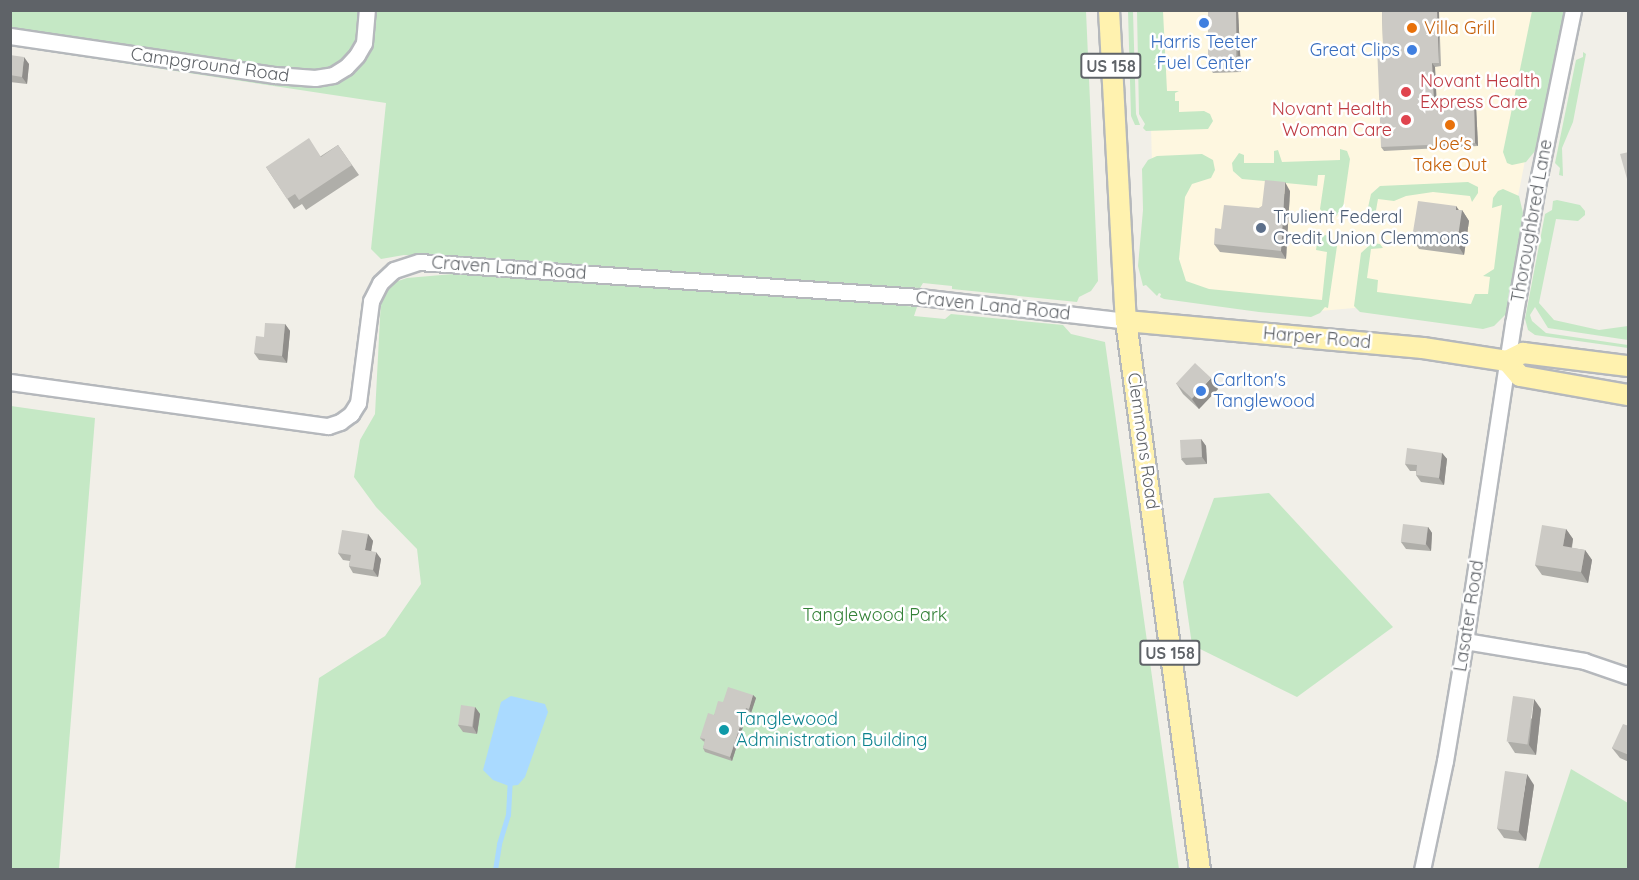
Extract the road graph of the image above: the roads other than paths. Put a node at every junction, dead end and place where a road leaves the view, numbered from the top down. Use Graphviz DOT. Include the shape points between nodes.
graph roads {
  1 [pos="368,10"];
  2 [pos="1109,10"];
  3 [pos="1573,10"];
  4 [pos="10,36"];
  5 [pos="1126,321"];
  6 [pos="1507,361"];
  7 [pos="1629,366"];
  8 [pos="10,382"];
  9 [pos="1629,395"];
  10 [pos="1465,641"];
  11 [pos="1629,676"];
  12 [pos="1200,870"];
  13 [pos="1422,870"];
  1 -- 4 [label="street, Campground Road" via="364,43 357,56 333,75 315,78"];
  2 -- 5 [label="main road, Clemmons Road / US 158"];
  3 -- 6 [label="street, Thoroughbred Lane"];
  5 -- 6 [label="main road, Harper Road" via="1423,348"];
  5 -- 8 [label="street, Craven Land Road" via="920,297 420,262 394,270 380,283 371,302 358,403 346,418 328,426"];
  5 -- 12 [label="main road, Clemmons Road / US 158"];
  6 -- 7 [label="main road, Harper Road" via="1523,353"];
  6 -- 9 [label="main road, Harper Road" via="1520,376"];
  6 -- 10 [label="street, Lasater Road"];
  10 -- 11 [label="street" via="1584,661"];
  10 -- 13 [label="street, Lasater Road"];
}
